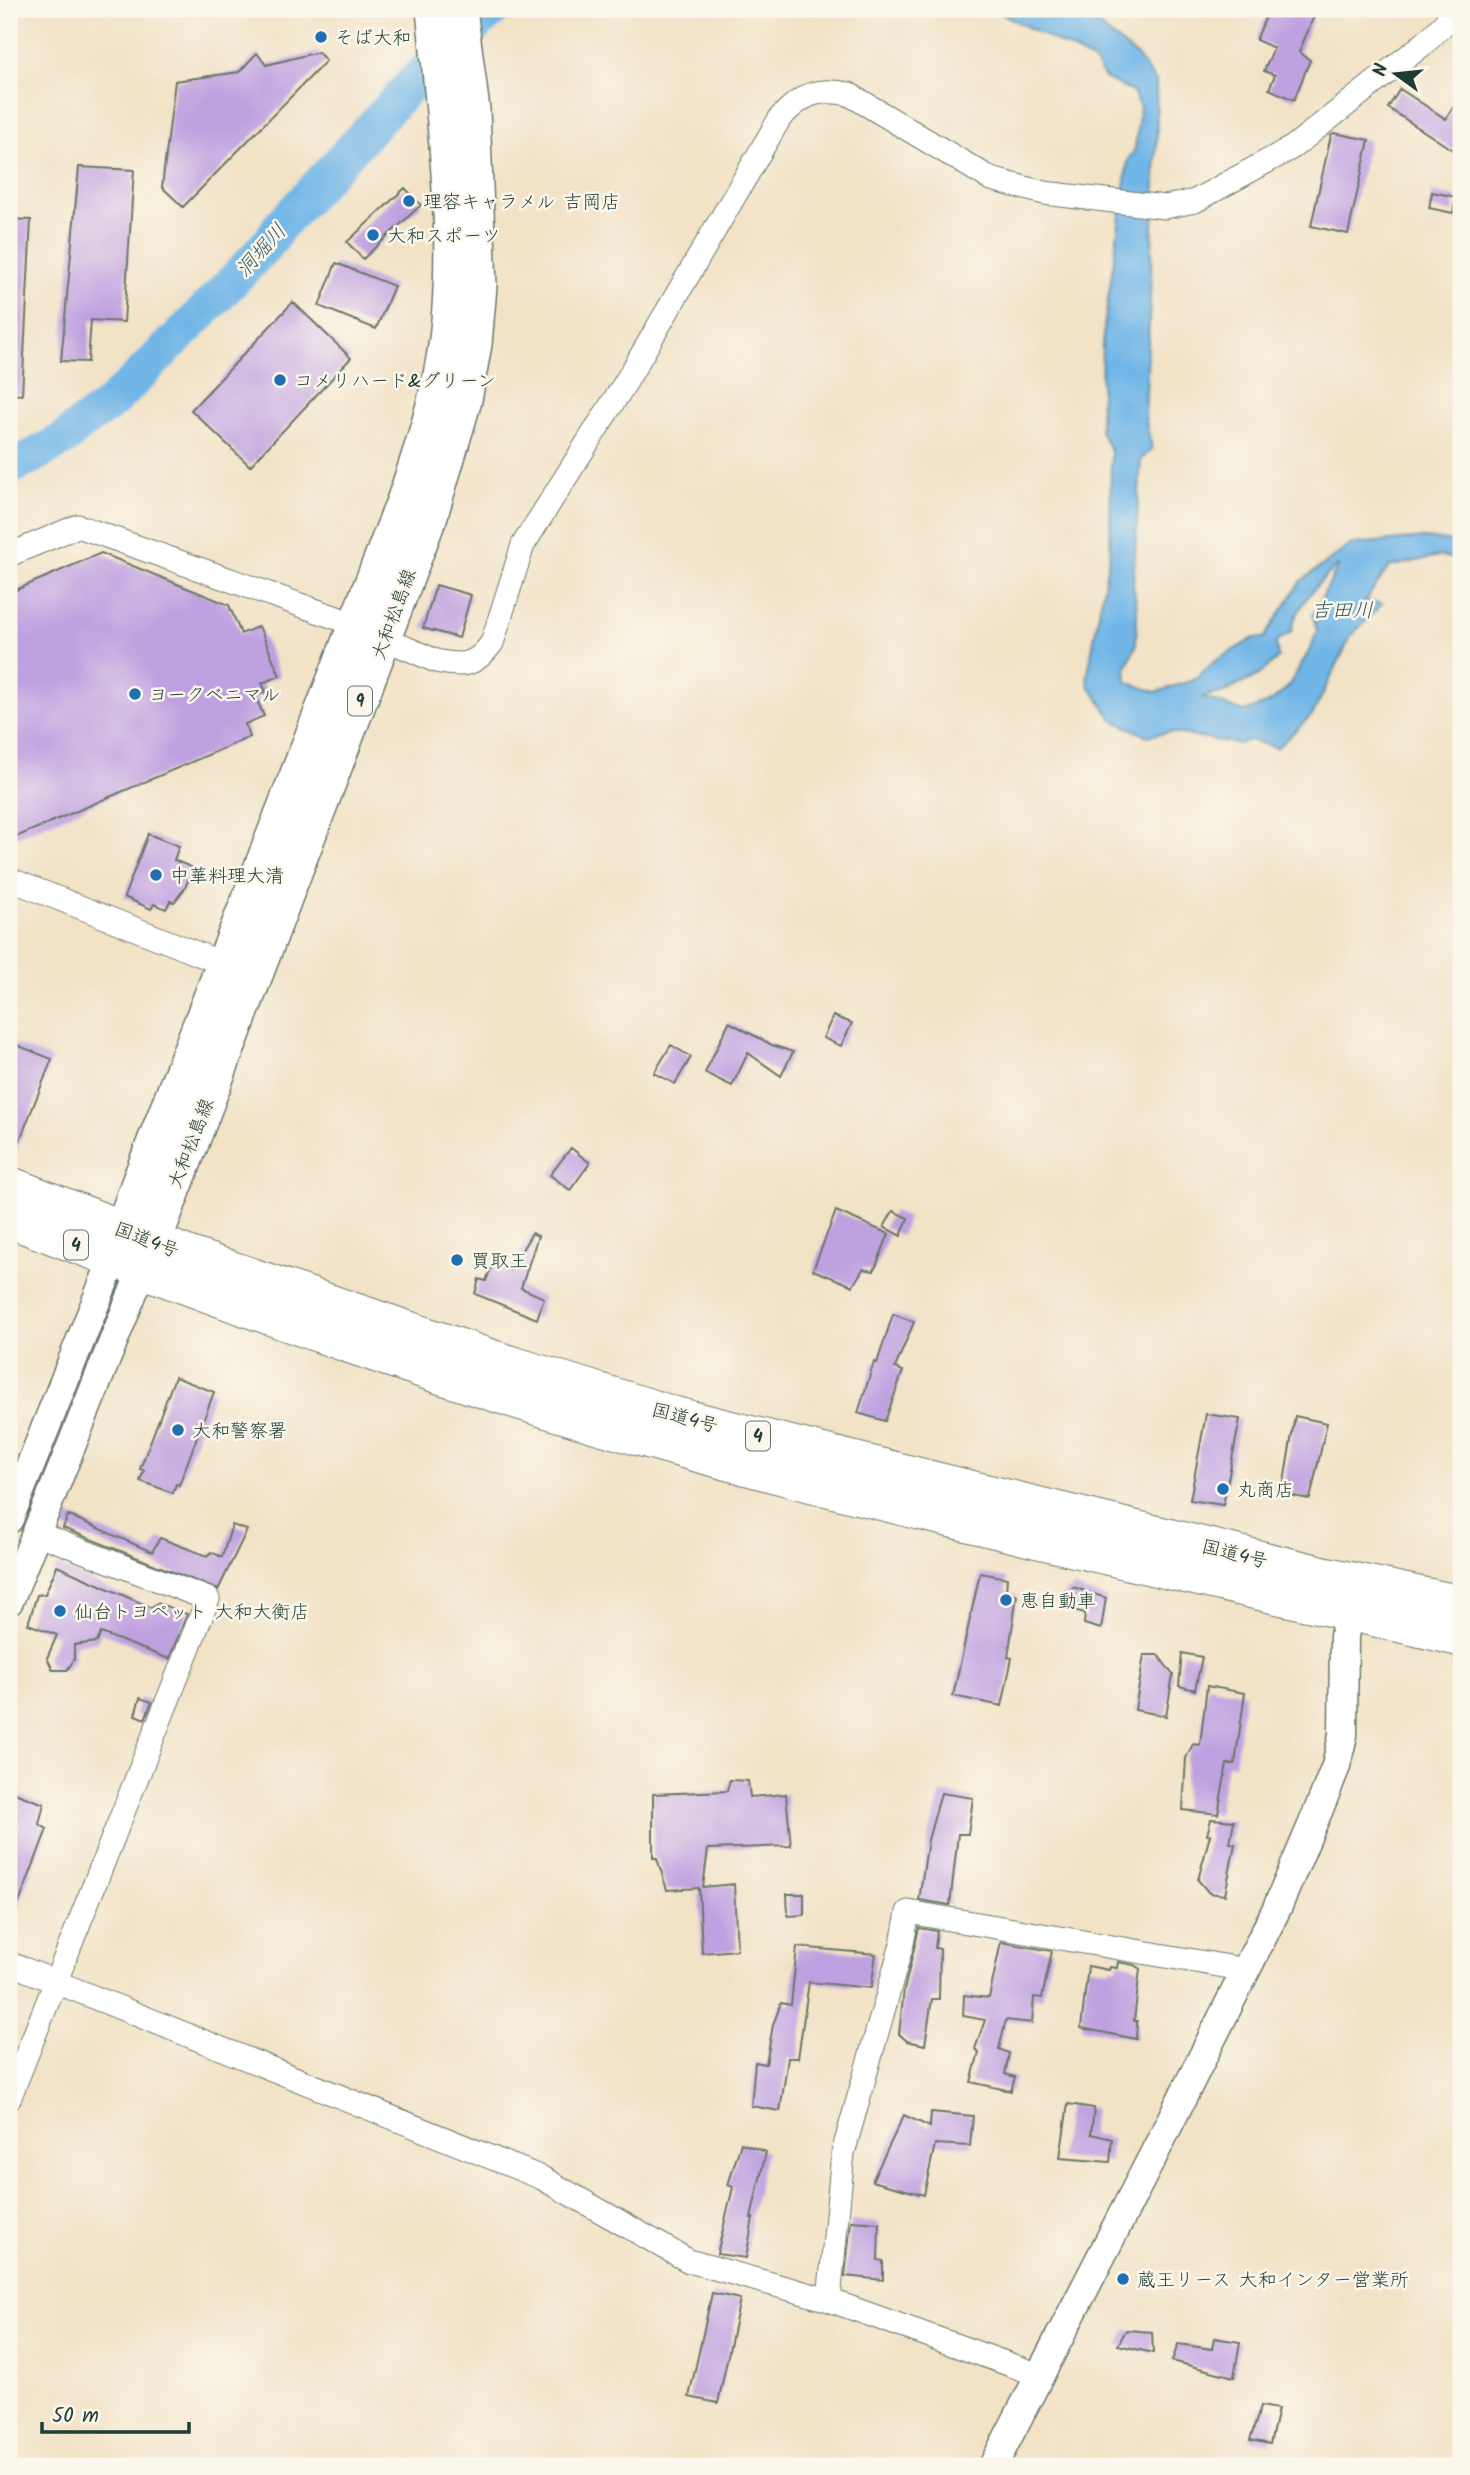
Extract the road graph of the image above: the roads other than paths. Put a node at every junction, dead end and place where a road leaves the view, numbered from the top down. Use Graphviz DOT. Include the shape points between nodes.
graph roads {
  1 [pos="1454,9"];
  2 [pos="447,14"];
  3 [pos="9,555"];
  4 [pos="369,632"];
  5 [pos="9,879"];
  6 [pos="224,964"];
  7 [pos="9,1185"];
  8 [pos="9,1219"];
  9 [pos="133,1250"];
  10 [pos="9,1519"];
  11 [pos="36,1533"];
  12 [pos="1353,1597"];
  13 [pos="9,1601"];
  14 [pos="1461,1604"];
  15 [pos="1408,1609"];
  16 [pos="1461,1638"];
  17 [pos="9,1962"];
  18 [pos="1247,1970"];
  19 [pos="55,1981"];
  20 [pos="9,2099"];
  21 [pos="829,2300"];
  22 [pos="1039,2375"];
  23 [pos="993,2466"];
  1 -- 4 [label="street" via="1426,42 1293,147 1195,201 1165,207 1044,193 991,179 849,94 816,92 796,101 780,118 627,380 523,545 492,643 482,656 470,664 454,665"];
  2 -- 4 [label="main road, 大和松島線 / 9" via="458,116 447,339 435,400"];
  3 -- 4 [label="street" via="78,526"];
  4 -- 6 [label="main road, 大和松島線 / 9"];
  4 -- 9 [label="main road, 大和松島線 / 9"];
  5 -- 6 [label="street"];
  6 -- 9 [label="main road, 大和松島線 / 9"];
  7 -- 9 [label="highway, 国道4号 / 4"];
  8 -- 9 [label="highway, 国道4号 / 4"];
  9 -- 10 [label="street"];
  9 -- 11 [label="street"];
  9 -- 12 [label="highway, 国道4号 / 4" via="434,1374 677,1448 942,1515"];
  11 -- 13 [label="street"];
  11 -- 19 [label="street" via="208,1599"];
  12 -- 15 [label="highway, 国道4号 / 4"];
  12 -- 18 [label="street" via="1345,1636 1343,1735 1336,1766 1278,1908"];
  14 -- 15 [label="highway, 国道4号 / 4"];
  15 -- 16 [label="highway, 国道4号 / 4"];
  17 -- 19 [label="street"];
  18 -- 21 [label="street" via="908,1912 843,2153"];
  18 -- 22 [label="street"];
  19 -- 20 [label="street"];
  19 -- 21 [label="street" via="542,2178 689,2261"];
  21 -- 22 [label="street"];
  22 -- 23 [label="street"];
}
